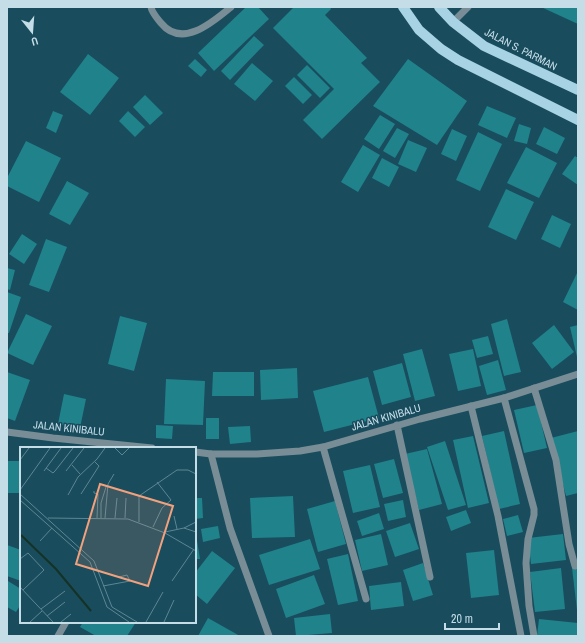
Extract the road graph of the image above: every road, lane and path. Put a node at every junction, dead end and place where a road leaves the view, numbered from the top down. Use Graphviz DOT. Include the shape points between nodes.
graph roads {
  1 [pos="151,7"];
  2 [pos="231,7"];
  3 [pos="403,7"];
  4 [pos="439,7"];
  5 [pos="468,7"];
  6 [pos="453,22"];
  7 [pos="578,90"];
  8 [pos="578,120"];
  9 [pos="578,374"];
  10 [pos="534,388"];
  11 [pos="504,398"];
  12 [pos="472,406"];
  13 [pos="397,425"];
  14 [pos="7,432"];
  15 [pos="100,445"];
  16 [pos="135,447"];
  17 [pos="323,447"];
  18 [pos="196,452"];
  19 [pos="211,454"];
  20 [pos="578,565"];
  21 [pos="430,577"];
  22 [pos="366,599"];
  23 [pos="65,623"];
  24 [pos="58,636"];
  25 [pos="269,636"];
  26 [pos="521,636"];
  27 [pos="534,636"];
  1 -- 2 [label="street" via="165,28 179,34 204,28"];
  3 -- 8 [label="main road" via="418,30 458,60"];
  4 -- 6 [label="main road, JALAN S. PARMAN"];
  5 -- 6 [label="street"];
  6 -- 7 [label="main road, JALAN S. PARMAN" via="484,46"];
  9 -- 10 [label="street, JALAN KINIBALU"];
  10 -- 11 [label="street, JALAN KINIBALU"];
  10 -- 20 [label="street" via="556,460 568,544 575,566"];
  11 -- 12 [label="street, JALAN KINIBALU"];
  11 -- 27 [label="street" via="534,509 526,563"];
  12 -- 13 [label="street, JALAN KINIBALU"];
  12 -- 26 [label="street" via="498,516"];
  13 -- 17 [label="street, JALAN KINIBALU"];
  13 -- 21 [label="street"];
  14 -- 15 [label="street, JALAN KINIBALU"];
  15 -- 16 [label="street, JALAN KINIBALU"];
  17 -- 19 [label="street, JALAN KINIBALU" via="257,454"];
  17 -- 22 [label="street"];
  18 -- 19 [label="street, JALAN KINIBALU"];
  19 -- 25 [label="street" via="230,528"];
  23 -- 24 [label="street"];
}
